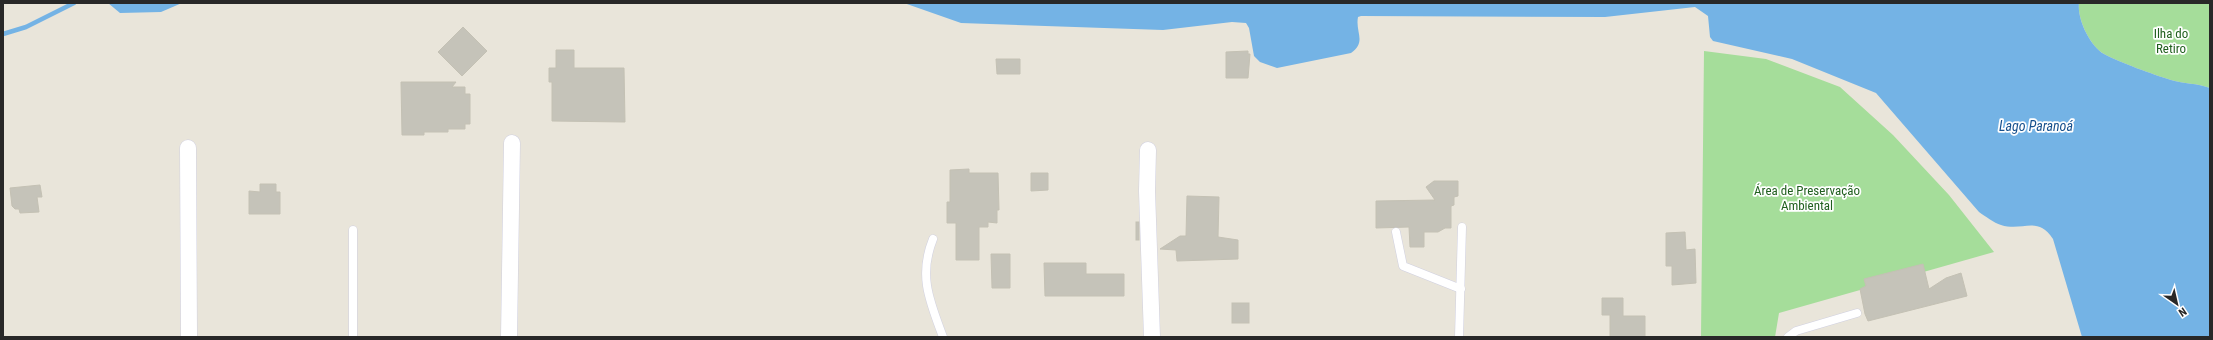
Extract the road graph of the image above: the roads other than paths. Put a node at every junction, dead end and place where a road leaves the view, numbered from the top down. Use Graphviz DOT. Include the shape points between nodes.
graph roads {
  1 [pos="512,143"];
  2 [pos="188,148"];
  3 [pos="1148,150"];
  4 [pos="1462,227"];
  5 [pos="353,230"];
  6 [pos="1396,232"];
  7 [pos="932,239"];
  8 [pos="1461,289"];
  9 [pos="1857,313"];
  10 [pos="189,337"];
  11 [pos="353,337"];
  12 [pos="510,337"];
  13 [pos="943,337"];
  14 [pos="1152,337"];
  15 [pos="1459,337"];
  16 [pos="1788,337"];
  1 -- 12 [label="street"];
  2 -- 10 [label="street"];
  3 -- 14 [label="street"];
  4 -- 8 [label="lane"];
  5 -- 11 [label="lane"];
  6 -- 8 [label="lane" via="1403,266"];
  7 -- 13 [label="lane" via="925,272 927,293"];
  8 -- 15 [label="lane"];
  9 -- 16 [label="lane" via="1796,331"];
}
